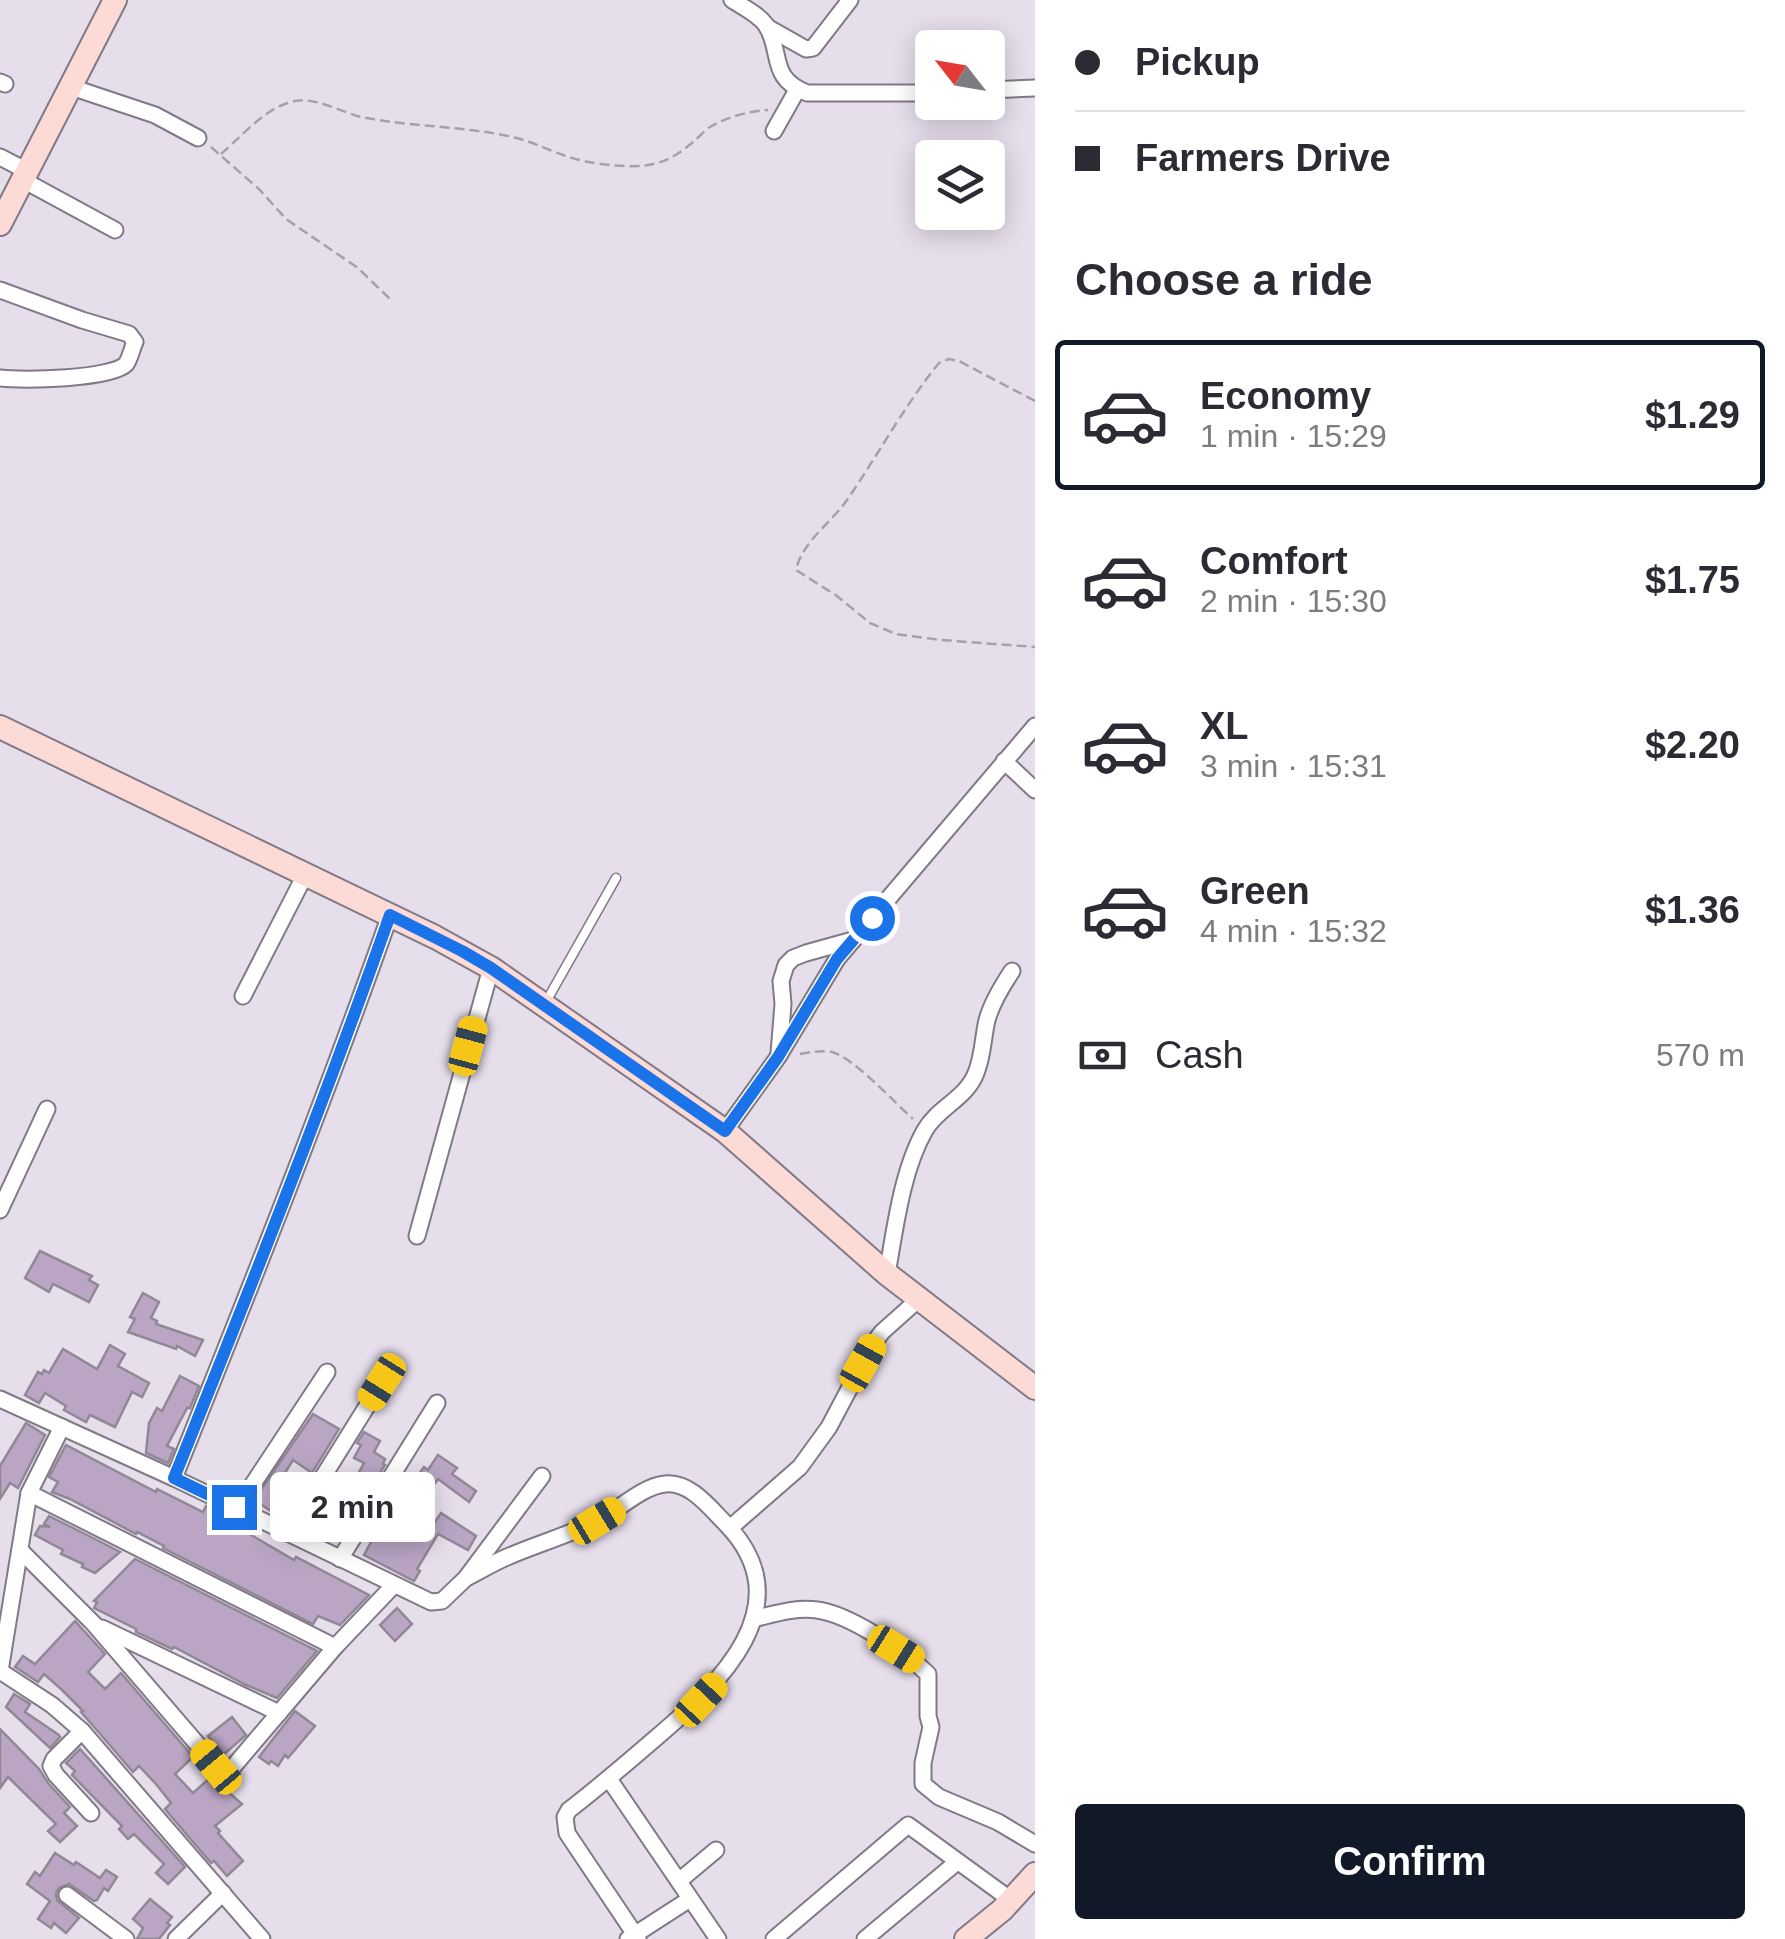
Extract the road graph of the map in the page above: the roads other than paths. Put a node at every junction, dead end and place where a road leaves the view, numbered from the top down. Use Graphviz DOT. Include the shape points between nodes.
graph roads {
  1 [pos="114,0"];
  2 [pos="850,0"];
  3 [pos="739,2"];
  4 [pos="767,27"];
  5 [pos="1034,85"];
  6 [pos="70,87"];
  7 [pos="1005,88"];
  8 [pos="797,90"];
  9 [pos="915,93"];
  10 [pos="774,131"];
  11 [pos="198,138"];
  12 [pos="0,158"];
  13 [pos="25,175"];
  14 [pos="0,224"];
  15 [pos="115,230"];
  16 [pos="0,290"];
  17 [pos="0,378"];
  18 [pos="1035,726"];
  19 [pos="0,727"];
  20 [pos="1004,761"];
  21 [pos="1035,790"];
  22 [pos="305,875"];
  23 [pos="616,878"];
  24 [pos="390,915"];
  25 [pos="853,940"];
  26 [pos="491,968"];
  27 [pos="1012,971"];
  28 [pos="243,996"];
  29 [pos="544,1005"];
  30 [pos="778,1057"];
  31 [pos="48,1109"];
  32 [pos="725,1131"];
  33 [pos="0,1210"];
  34 [pos="417,1236"];
  35 [pos="887,1274"];
  36 [pos="919,1299"];
  37 [pos="327,1372"];
  38 [pos="382,1382"];
  39 [pos="1035,1388"];
  40 [pos="0,1399"];
  41 [pos="437,1403"];
  42 [pos="62,1426"];
  43 [pos="542,1476"];
  44 [pos="174,1478"];
  45 [pos="28,1493"];
  46 [pos="234,1507"];
  47 [pos="730,1528"];
  48 [pos="288,1533"];
  49 [pos="20,1550"];
  50 [pos="340,1559"];
  51 [pos="466,1578"];
  52 [pos="394,1585"];
  53 [pos="753,1619"];
  54 [pos="94,1624"];
  55 [pos="334,1647"];
  56 [pos="279,1712"];
  57 [pos="82,1730"];
  58 [pos="609,1780"];
  59 [pos="90,1813"];
  60 [pos="1035,1844"];
  61 [pos="716,1850"];
  62 [pos="957,1862"];
  63 [pos="1035,1874"];
  64 [pos="679,1881"];
  65 [pos="223,1893"];
  66 [pos="67,1895"];
  67 [pos="690,1899"];
  68 [pos="1012,1900"];
  69 [pos="634,1938"];
  70 [pos="129,1939"];
  71 [pos="142,1939"];
  72 [pos="176,1939"];
  73 [pos="262,1939"];
  74 [pos="718,1939"];
  75 [pos="774,1939"];
  76 [pos="865,1939"];
  77 [pos="966,1939"];
  1 -- 6 [label="street"];
  2 -- 4 [label="street" via="813,48"];
  3 -- 4 [label="street"];
  4 -- 8 [label="street" via="782,75"];
  5 -- 7 [label="street"];
  6 -- 11 [label="street" via="155,115"];
  6 -- 13 [label="street"];
  8 -- 9 [label="street"];
  8 -- 10 [label="street"];
  12 -- 13 [label="street"];
  13 -- 14 [label="street"];
  13 -- 15 [label="street"];
  16 -- 17 [label="street" via="129,334 134,342 124,366 112,370 54,380"];
  18 -- 20 [label="street"];
  19 -- 22 [label="street"];
  20 -- 21 [label="street"];
  20 -- 25 [label="street"];
  22 -- 24 [label="street"];
  22 -- 28 [label="street"];
  23 -- 29 [label="lane"];
  24 -- 26 [label="street"];
  24 -- 44 [label="street" via="302,1159"];
  25 -- 30 [label="street"];
  25 -- 30 [label="street" via="786,966"];
  26 -- 29 [label="street"];
  26 -- 34 [label="street"];
  27 -- 35 [label="street" via="987,1020 977,1072 924,1130 898,1210"];
  29 -- 32 [label="street"];
  30 -- 32 [label="street"];
  31 -- 33 [label="street"];
  32 -- 35 [label="street"];
  35 -- 36 [label="street"];
  36 -- 39 [label="street"];
  36 -- 47 [label="street" via="873,1344 800,1467"];
  37 -- 46 [label="street"];
  38 -- 48 [label="street"];
  40 -- 42 [label="street"];
  41 -- 50 [label="street"];
  42 -- 44 [label="street"];
  42 -- 45 [label="street"];
  43 -- 51 [label="street"];
  44 -- 46 [label="street"];
  45 -- 49 [label="street"];
  45 -- 55 [label="street"];
  46 -- 48 [label="street"];
  47 -- 51 [label="street" via="694,1493 678,1484 658,1485 597,1521"];
  47 -- 53 [label="street" via="754,1570"];
  48 -- 50 [label="street"];
  49 -- 54 [label="street"];
  49 -- 57 [label="street" via="0,1672"];
  50 -- 52 [label="street"];
  51 -- 52 [label="street" via="436,1603"];
  52 -- 55 [label="street"];
  53 -- 58 [label="street" via="719,1680"];
  53 -- 60 [label="street" via="818,1610 844,1617 914,1660 928,1674 924,1784"];
  54 -- 56 [label="street"];
  54 -- 56 [label="street" via="216,1767 233,1767"];
  55 -- 56 [label="street"];
  57 -- 59 [label="street" via="51,1766"];
  57 -- 65 [label="street"];
  58 -- 64 [label="street"];
  58 -- 69 [label="street" via="569,1810 564,1825"];
  61 -- 64 [label="street"];
  62 -- 68 [label="street"];
  62 -- 75 [label="street" via="908,1824"];
  62 -- 76 [label="street"];
  63 -- 68 [label="street"];
  64 -- 67 [label="street"];
  65 -- 72 [label="street"];
  65 -- 73 [label="street"];
  66 -- 70 [label="street"];
  67 -- 69 [label="street"];
  67 -- 74 [label="street"];
  68 -- 77 [label="street"];
  70 -- 71 [label="street"];
}
